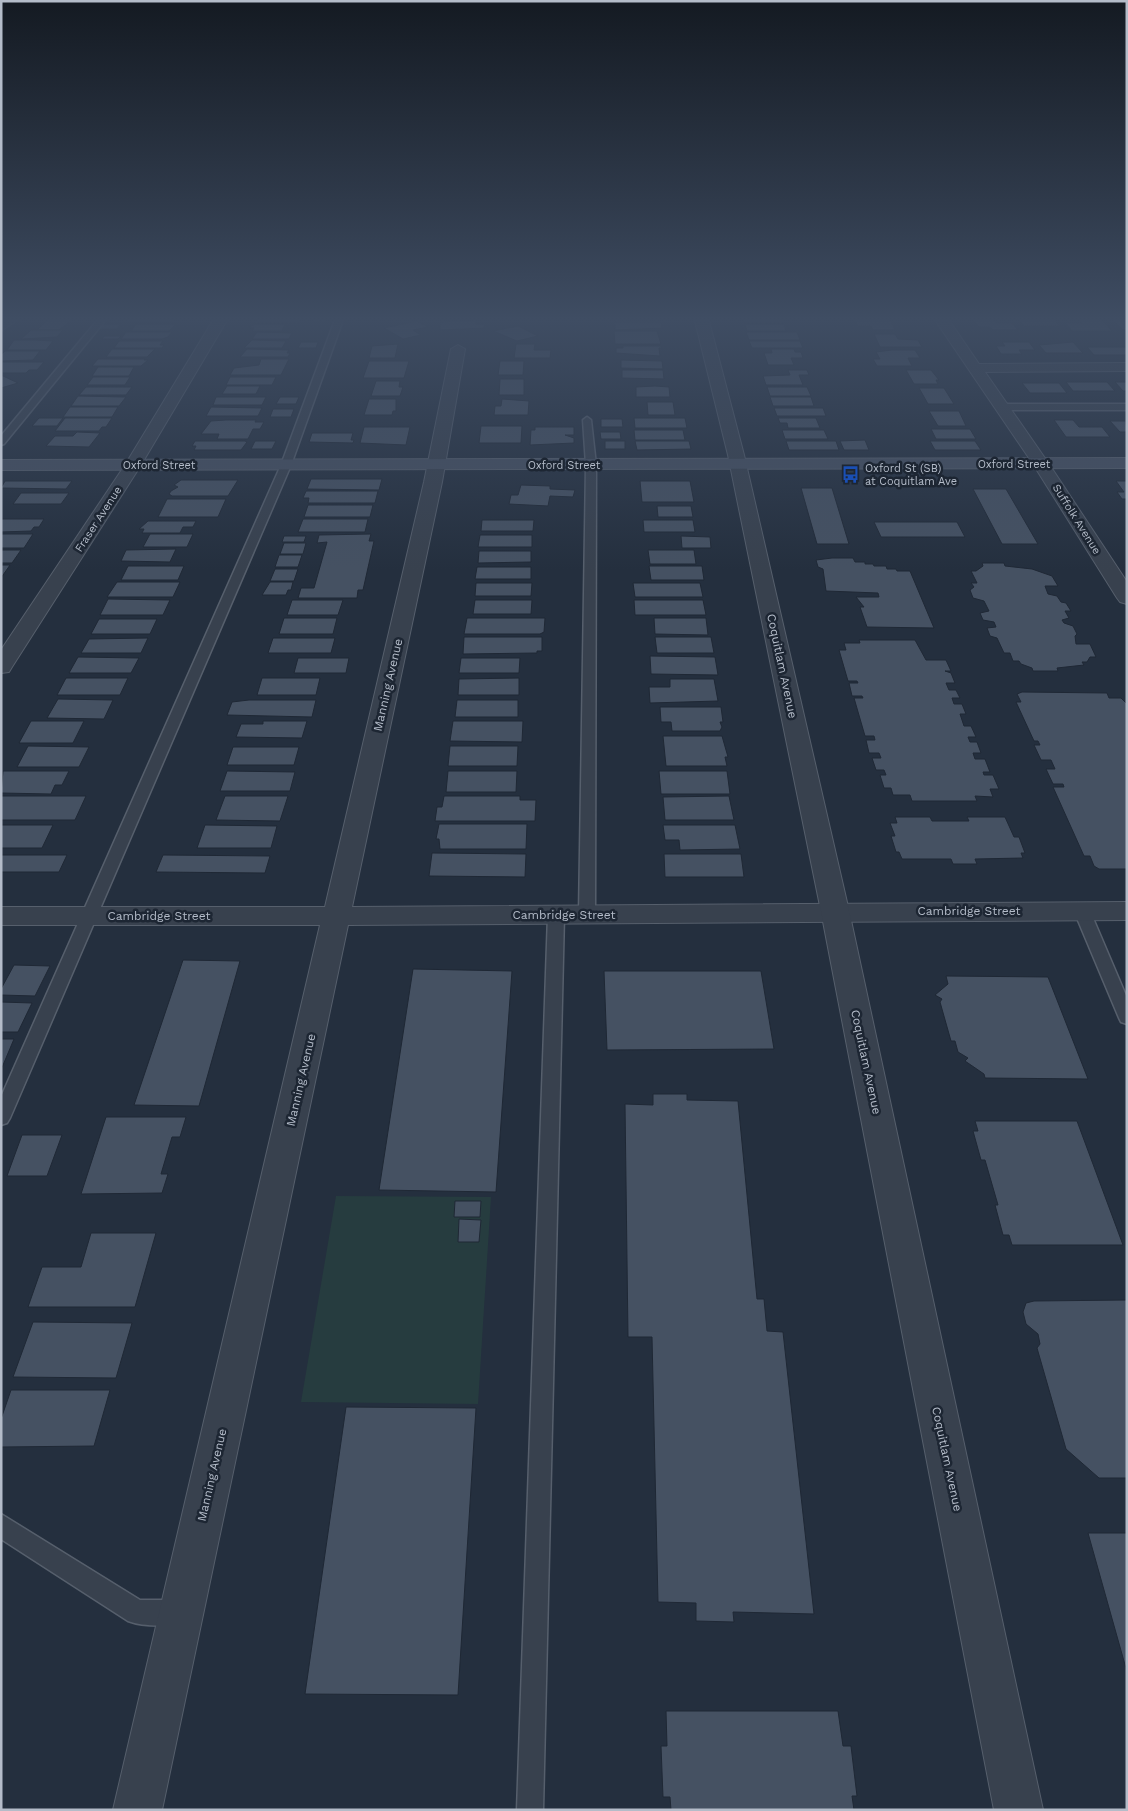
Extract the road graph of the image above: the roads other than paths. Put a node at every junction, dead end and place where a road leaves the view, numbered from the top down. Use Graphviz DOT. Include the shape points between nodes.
graph roads {
  1 [pos="34,402"];
  2 [pos="171,402"];
  3 [pos="309,402"];
  4 [pos="448,402"];
  5 [pos="723,402"];
  6 [pos="998,402"];
  7 [pos="1002,407"];
  8 [pos="1127,407"];
  9 [pos="587,420"];
  10 [pos="1,442"];
  11 [pos="1127,463"];
  12 [pos="1041,464"];
  13 [pos="1,465"];
  14 [pos="133,465"];
  15 [pos="286,465"];
  16 [pos="437,465"];
  17 [pos="591,465"];
  18 [pos="739,465"];
  19 [pos="1127,598"];
  20 [pos="1,667"];
  21 [pos="835,911"];
  22 [pos="1082,911"];
  23 [pos="1127,911"];
  24 [pos="556,914"];
  25 [pos="587,915"];
  26 [pos="1,916"];
  27 [pos="88,916"];
  28 [pos="337,916"];
  29 [pos="1127,1018"];
  30 [pos="1,1118"];
  31 [pos="1,1525"];
  32 [pos="182,1612"];
  33 [pos="137,1810"];
  34 [pos="530,1810"];
  35 [pos="1019,1810"];
  1 -- 10 [label="lane"];
  2 -- 14 [label="street, Fraser Avenue"];
  3 -- 15 [label="lane"];
  4 -- 16 [label="street, Manning Avenue"];
  5 -- 18 [label="street, Coquitlam Avenue"];
  6 -- 7 [label="street, Suffolk Avenue"];
  7 -- 8 [label="lane"];
  7 -- 12 [label="street, Suffolk Avenue"];
  9 -- 17 [label="lane"];
  11 -- 12 [label="main road, Oxford Street"];
  12 -- 18 [label="main road, Oxford Street"];
  12 -- 19 [label="street, Suffolk Avenue"];
  13 -- 14 [label="main road, Oxford Street"];
  14 -- 15 [label="main road, Oxford Street"];
  14 -- 20 [label="street, Fraser Avenue"];
  15 -- 16 [label="main road, Oxford Street"];
  15 -- 27 [label="lane"];
  16 -- 17 [label="main road, Oxford Street"];
  16 -- 28 [label="street, Manning Avenue"];
  17 -- 18 [label="main road, Oxford Street"];
  17 -- 25 [label="lane"];
  18 -- 21 [label="street, Coquitlam Avenue"];
  21 -- 22 [label="street, Cambridge Street"];
  21 -- 25 [label="street, Cambridge Street"];
  21 -- 35 [label="street, Coquitlam Avenue"];
  22 -- 23 [label="street, Cambridge Street"];
  22 -- 29 [label="lane"];
  24 -- 25 [label="street, Cambridge Street"];
  24 -- 28 [label="street, Cambridge Street"];
  24 -- 34 [label="lane"];
  26 -- 27 [label="street, Cambridge Street"];
  27 -- 28 [label="street, Cambridge Street"];
  27 -- 30 [label="lane"];
  28 -- 32 [label="street, Manning Avenue"];
  31 -- 32 [label="lane" via="137,1612"];
  32 -- 33 [label="street, Manning Avenue"];
}
